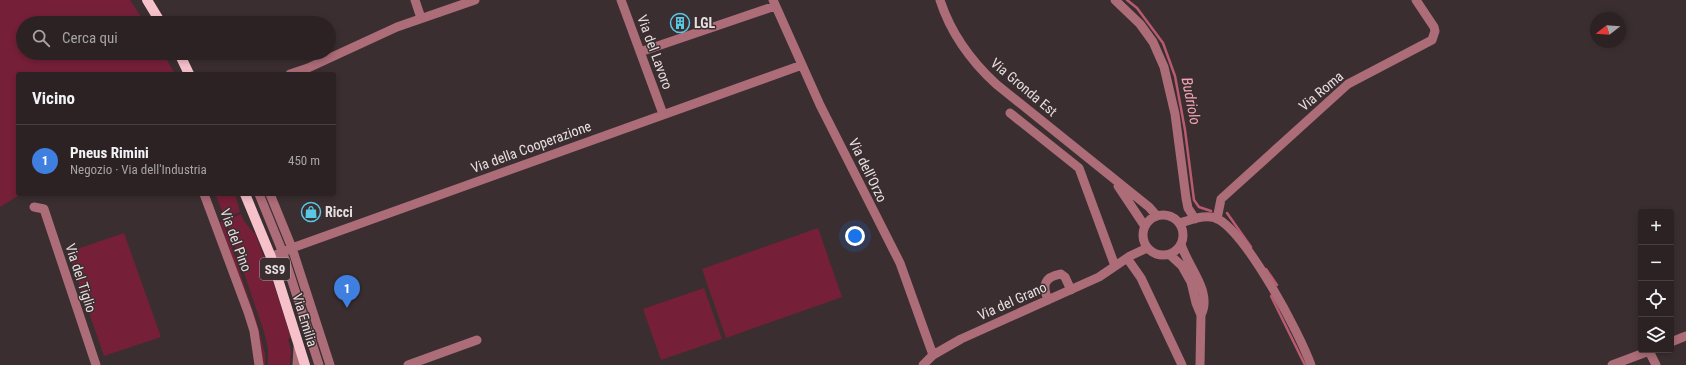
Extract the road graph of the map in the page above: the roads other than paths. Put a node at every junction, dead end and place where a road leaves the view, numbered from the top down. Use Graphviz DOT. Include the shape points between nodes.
graph roads {
  1 [pos="147,0"];
  2 [pos="415,0"];
  3 [pos="474,0"];
  4 [pos="621,0"];
  5 [pos="940,0"];
  6 [pos="1115,0"];
  7 [pos="1416,0"];
  8 [pos="774,3"];
  9 [pos="157,16"];
  10 [pos="421,18"];
  11 [pos="640,52"];
  12 [pos="336,55"];
  13 [pos="182,60"];
  14 [pos="325,60"];
  15 [pos="802,65"];
  16 [pos="188,72"];
  17 [pos="296,72"];
  18 [pos="1010,113"];
  19 [pos="663,114"];
  20 [pos="1113,178"];
  21 [pos="205,196"];
  22 [pos="245,196"];
  23 [pos="260,196"];
  24 [pos="271,196"];
  25 [pos="34,207"];
  26 [pos="276,207"];
  27 [pos="266,212"];
  28 [pos="1156,215"];
  29 [pos="1194,219"];
  30 [pos="1217,219"];
  31 [pos="1180,223"];
  32 [pos="1144,225"];
  33 [pos="1145,244"];
  34 [pos="1181,244"];
  35 [pos="292,248"];
  36 [pos="283,252"];
  37 [pos="1169,254"];
  38 [pos="271,257"];
  39 [pos="1128,257"];
  40 [pos="1114,266"];
  41 [pos="304,286"];
  42 [pos="295,289"];
  43 [pos="1071,290"];
  44 [pos="1048,300"];
  45 [pos="1201,314"];
  46 [pos="319,330"];
  47 [pos="309,333"];
  48 [pos="1686,336"];
  49 [pos="477,340"];
  50 [pos="1674,341"];
  51 [pos="299,346"];
  52 [pos="1645,353"];
  53 [pos="1651,353"];
  54 [pos="933,355"];
  55 [pos="96,365"];
  56 [pos="259,365"];
  57 [pos="297,365"];
  58 [pos="305,365"];
  59 [pos="319,365"];
  60 [pos="330,365"];
  61 [pos="408,365"];
  62 [pos="923,365"];
  63 [pos="1182,365"];
  64 [pos="1200,365"];
  65 [pos="1311,365"];
  66 [pos="1612,365"];
  67 [pos="1656,365"];
  1 -- 9 [label="main road"];
  2 -- 10 [label="street"];
  3 -- 10 [label="street"];
  4 -- 11 [label="street, Via del Lavoro"];
  5 -- 20 [label="street, Via Gronda Est" via="953,33 979,69"];
  6 -- 29 [label="street" via="1140,24 1153,42 1164,67 1175,114 1186,198"];
  7 -- 30 [label="street, Via Roma" via="1434,27 1432,40 1348,84 1221,199"];
  8 -- 11 [label="street"];
  8 -- 15 [label="street, Via dell'Orzo"];
  10 -- 12 [label="street"];
  11 -- 19 [label="street, Via del Lavoro"];
  13 -- 16 [label="main road"];
  14 -- 17 [label="street"];
  15 -- 19 [label="street, Via della Cooperazione"];
  15 -- 54 [label="street, Via dell'Orzo" via="900,262"];
  18 -- 40 [label="street" via="1079,168"];
  19 -- 35 [label="street, Via della Cooperazione"];
  20 -- 28 [label="street, Via Gronda Est"];
  20 -- 32 [label="street, Via Gronda Est"];
  21 -- 56 [label="street, Via del Pino" via="248,312 254,331"];
  22 -- 38 [label="main road, Via Emilia / SS9"];
  23 -- 27 [label="street"];
  24 -- 26 [label="street"];
  25 -- 55 [label="street, Via del Tiglio" via="44,209"];
  26 -- 27 [label="street"];
  26 -- 35 [label="street"];
  27 -- 36 [label="street"];
  28 -- 31 [label="street" via="1169,215"];
  28 -- 32 [label="street"];
  29 -- 30 [label="street"];
  29 -- 31 [label="street"];
  30 -- 65 [label="street" via="1244,245 1281,303"];
  31 -- 34 [label="street" via="1183,233"];
  32 -- 33 [label="street" via="1142,231"];
  33 -- 37 [label="street" via="1157,254"];
  33 -- 39 [label="street, Via del Grano"];
  34 -- 37 [label="street"];
  34 -- 45 [label="street" via="1198,278 1205,301"];
  35 -- 36 [label="street, Via della Cooperazione"];
  35 -- 41 [label="street"];
  36 -- 38 [label="street, Via della Cooperazione"];
  36 -- 42 [label="street"];
  37 -- 45 [label="street" via="1182,266 1191,282"];
  38 -- 51 [label="main road, Via Emilia / SS9"];
  39 -- 40 [label="street, Via del Grano"];
  39 -- 63 [label="street" via="1141,278"];
  40 -- 43 [label="street, Via del Grano" via="1099,277"];
  41 -- 42 [label="street"];
  41 -- 46 [label="street"];
  42 -- 47 [label="street"];
  43 -- 44 [label="street, Via del Grano"];
  43 -- 44 [label="street" via="1065,277 1060,274 1054,275 1045,285 1044,292"];
  44 -- 54 [label="street, Via del Grano" via="961,339"];
  45 -- 64 [label="street"];
  46 -- 47 [label="street"];
  46 -- 60 [label="street"];
  47 -- 59 [label="street"];
  48 -- 50 [label="street"];
  49 -- 61 [label="street"];
  51 -- 57 [label="street"];
  51 -- 58 [label="main road, Via Emilia / SS9"];
  52 -- 66 [label="street"];
  53 -- 67 [label="street"];
  54 -- 62 [label="street, Via del Grano"];
}
